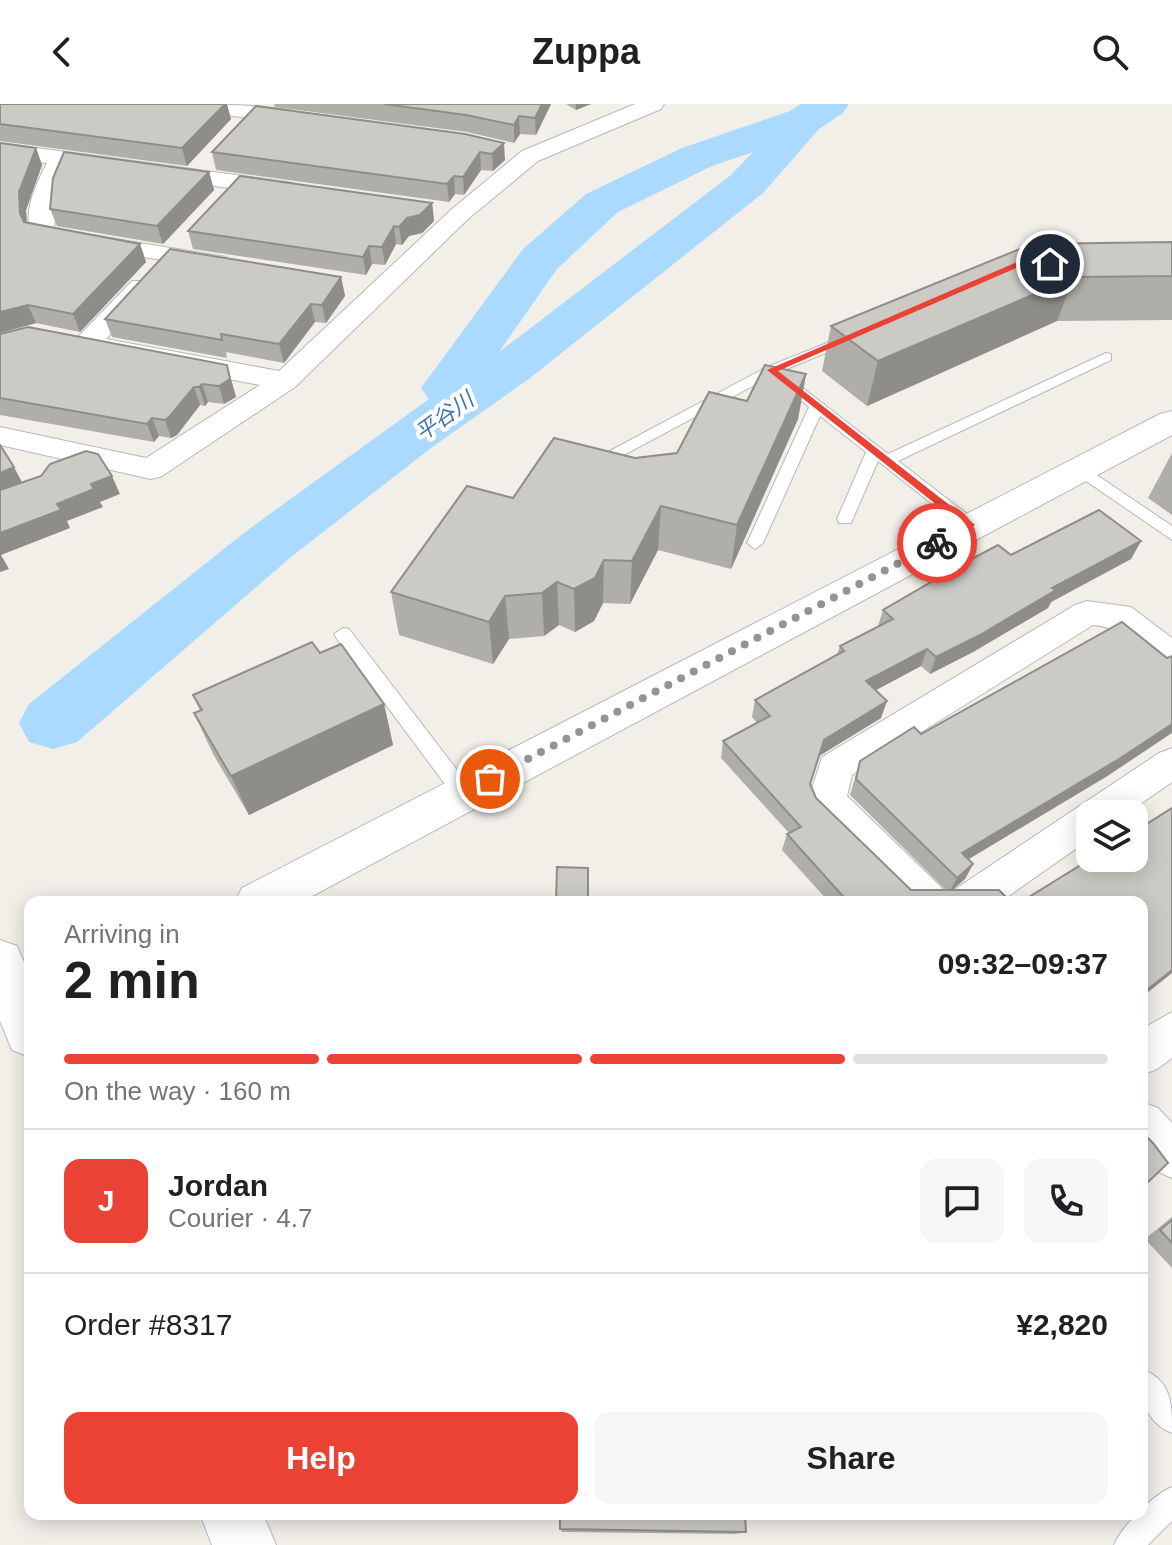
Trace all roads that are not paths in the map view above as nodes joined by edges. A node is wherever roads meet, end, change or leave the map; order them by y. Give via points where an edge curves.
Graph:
1 (187, 104) edge
2 (653, 104) edge
3 (258, 108) edge
4 (330, 123) edge
5 (234, 134) edge
6 (0, 150) edge
7 (214, 155) edge
8 (61, 159) junction
9 (194, 176) junction
10 (238, 182) junction
11 (312, 192) edge
12 (219, 202) edge
13 (431, 210) edge
14 (460, 214) junction
15 (191, 233) edge
16 (172, 254) junction
17 (246, 267) edge
18 (351, 286) dead end
19 (381, 291) junction
20 (873, 328) edge
21 (1106, 357) dead end
22 (772, 370) junction
23 (285, 381) junction
24 (817, 406) junction
25 (1172, 421) edge
26 (0, 436) edge
27 (880, 456) junction
28 (601, 460) edge
29 (1079, 468) junction
30 (845, 519) dead end
31 (970, 525) junction
32 (1172, 534) edge
33 (755, 543) dead end
34 (343, 634) dead end
35 (1172, 656) edge
36 (1172, 763) edge
37 (463, 793) junction
38 (1118, 800) edge
39 (1076, 829) edge
40 (269, 896) edge
41 (924, 896) edge
42 (977, 896) edge
43 (0, 961) edge
44 (24, 1016) edge
45 (1172, 1032) edge
46 (1148, 1050) edge
47 (1148, 1130) edge
48 (1172, 1155) edge
49 (1148, 1389) edge
50 (1172, 1419) edge
51 (1172, 1501) edge
52 (234, 1520) edge
53 (244, 1545) edge
54 (1128, 1545) edge

1 - 3 street
2 - 14 street via 518,153
3 - 4 street
3 - 5 street
6 - 8 street
7 - 9 street
8 - 9 street
8 - 16 street via 44,190 43,234
9 - 10 street
10 - 11 street
10 - 12 street
13 - 14 street
14 - 19 street
15 - 16 street
16 - 17 street
16 - 23 street via 74,341
18 - 19 street
19 - 23 street
20 - 22 lane
21 - 27 lane
22 - 24 lane
22 - 28 lane
23 - 26 street via 151,469 64,457
24 - 27 lane
24 - 33 lane
25 - 29 street
27 - 30 lane
27 - 31 lane
29 - 31 street
29 - 32 lane
31 - 37 street
34 - 37 lane
35 - 41 street via 1119,615 1087,613 835,767 827,801
36 - 38 street
37 - 40 street
39 - 42 street
43 - 44 street
45 - 46 street
47 - 48 street
49 - 50 lane
51 - 54 lane
52 - 53 street

